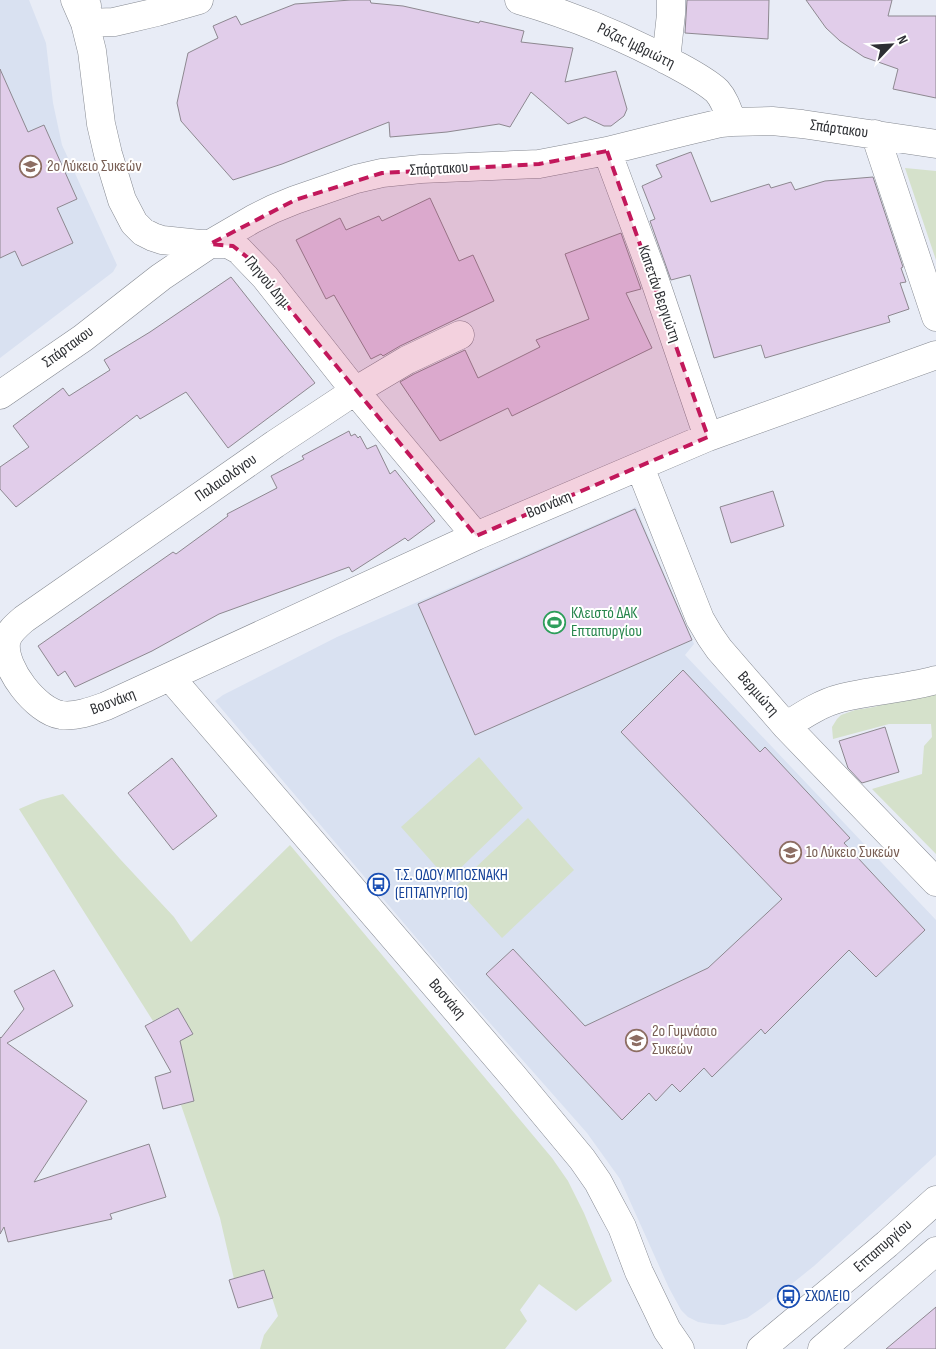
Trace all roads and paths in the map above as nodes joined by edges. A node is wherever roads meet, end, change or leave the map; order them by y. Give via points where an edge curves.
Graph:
1 (199, 0) edge
2 (519, 0) edge
3 (671, 0) edge
4 (556, 5) edge
5 (82, 8) edge
6 (666, 60) junction
7 (732, 122) junction
8 (874, 134) junction
9 (936, 144) edge
10 (608, 151) junction
11 (210, 244) junction
12 (936, 317) edge
13 (460, 335) dead end
14 (936, 355) edge
15 (355, 390) junction
16 (0, 395) edge
17 (708, 438) junction
18 (640, 467) junction
19 (476, 536) junction
20 (6, 641) joint
21 (170, 677) junction
22 (936, 680) edge
23 (786, 726) junction
24 (936, 882) edge
25 (934, 1205) edge
26 (936, 1251) edge
27 (680, 1349) edge
28 (761, 1349) edge
29 (822, 1349) edge

1 - 5 street via 114,22
2 - 4 street, Ρόζας Ιμβριώτη
3 - 6 street
4 - 6 street, Ρόζας Ιμβριώτη
5 - 11 street, Γληνού Δημ. via 92,51 101,124 117,188 130,217 138,228 157,239
6 - 7 street, Ρόζας Ιμβριώτη via 712,87 722,98
7 - 8 street, Σπάρτακου via 779,122
7 - 10 street, Σπάρτακου
8 - 9 street, Σπάρτακου
8 - 12 street
10 - 11 street, Σπάρτακου via 539,164 382,173 273,209
10 - 17 street, Καπετάν Βεργιώτη
11 - 15 street, Γληνού Δημ. via 228,244 247,257
11 - 16 street, Σπάρτακου
13 - 15 street, Παλαιολόγου
14 - 17 street, Βοσνάκη
15 - 19 street, Γληνού Δημ.
15 - 20 street, Παλαιολόγου via 24,619
17 - 18 street, Βοσνάκη
18 - 19 street, Βοσνάκη
18 - 23 street, Βερμιώτη via 700,619 719,649
19 - 21 street, Βοσνάκη
20 - 21 street, Βοσνάκη via 6,653 23,688 50,711 61,715 106,706
21 - 27 street, Βοσνάκη via 582,1159 622,1227 639,1272 667,1330
22 - 23 street via 839,698
23 - 24 street, Βερμιώτη
25 - 28 street, Επταπυργίου
26 - 29 street

